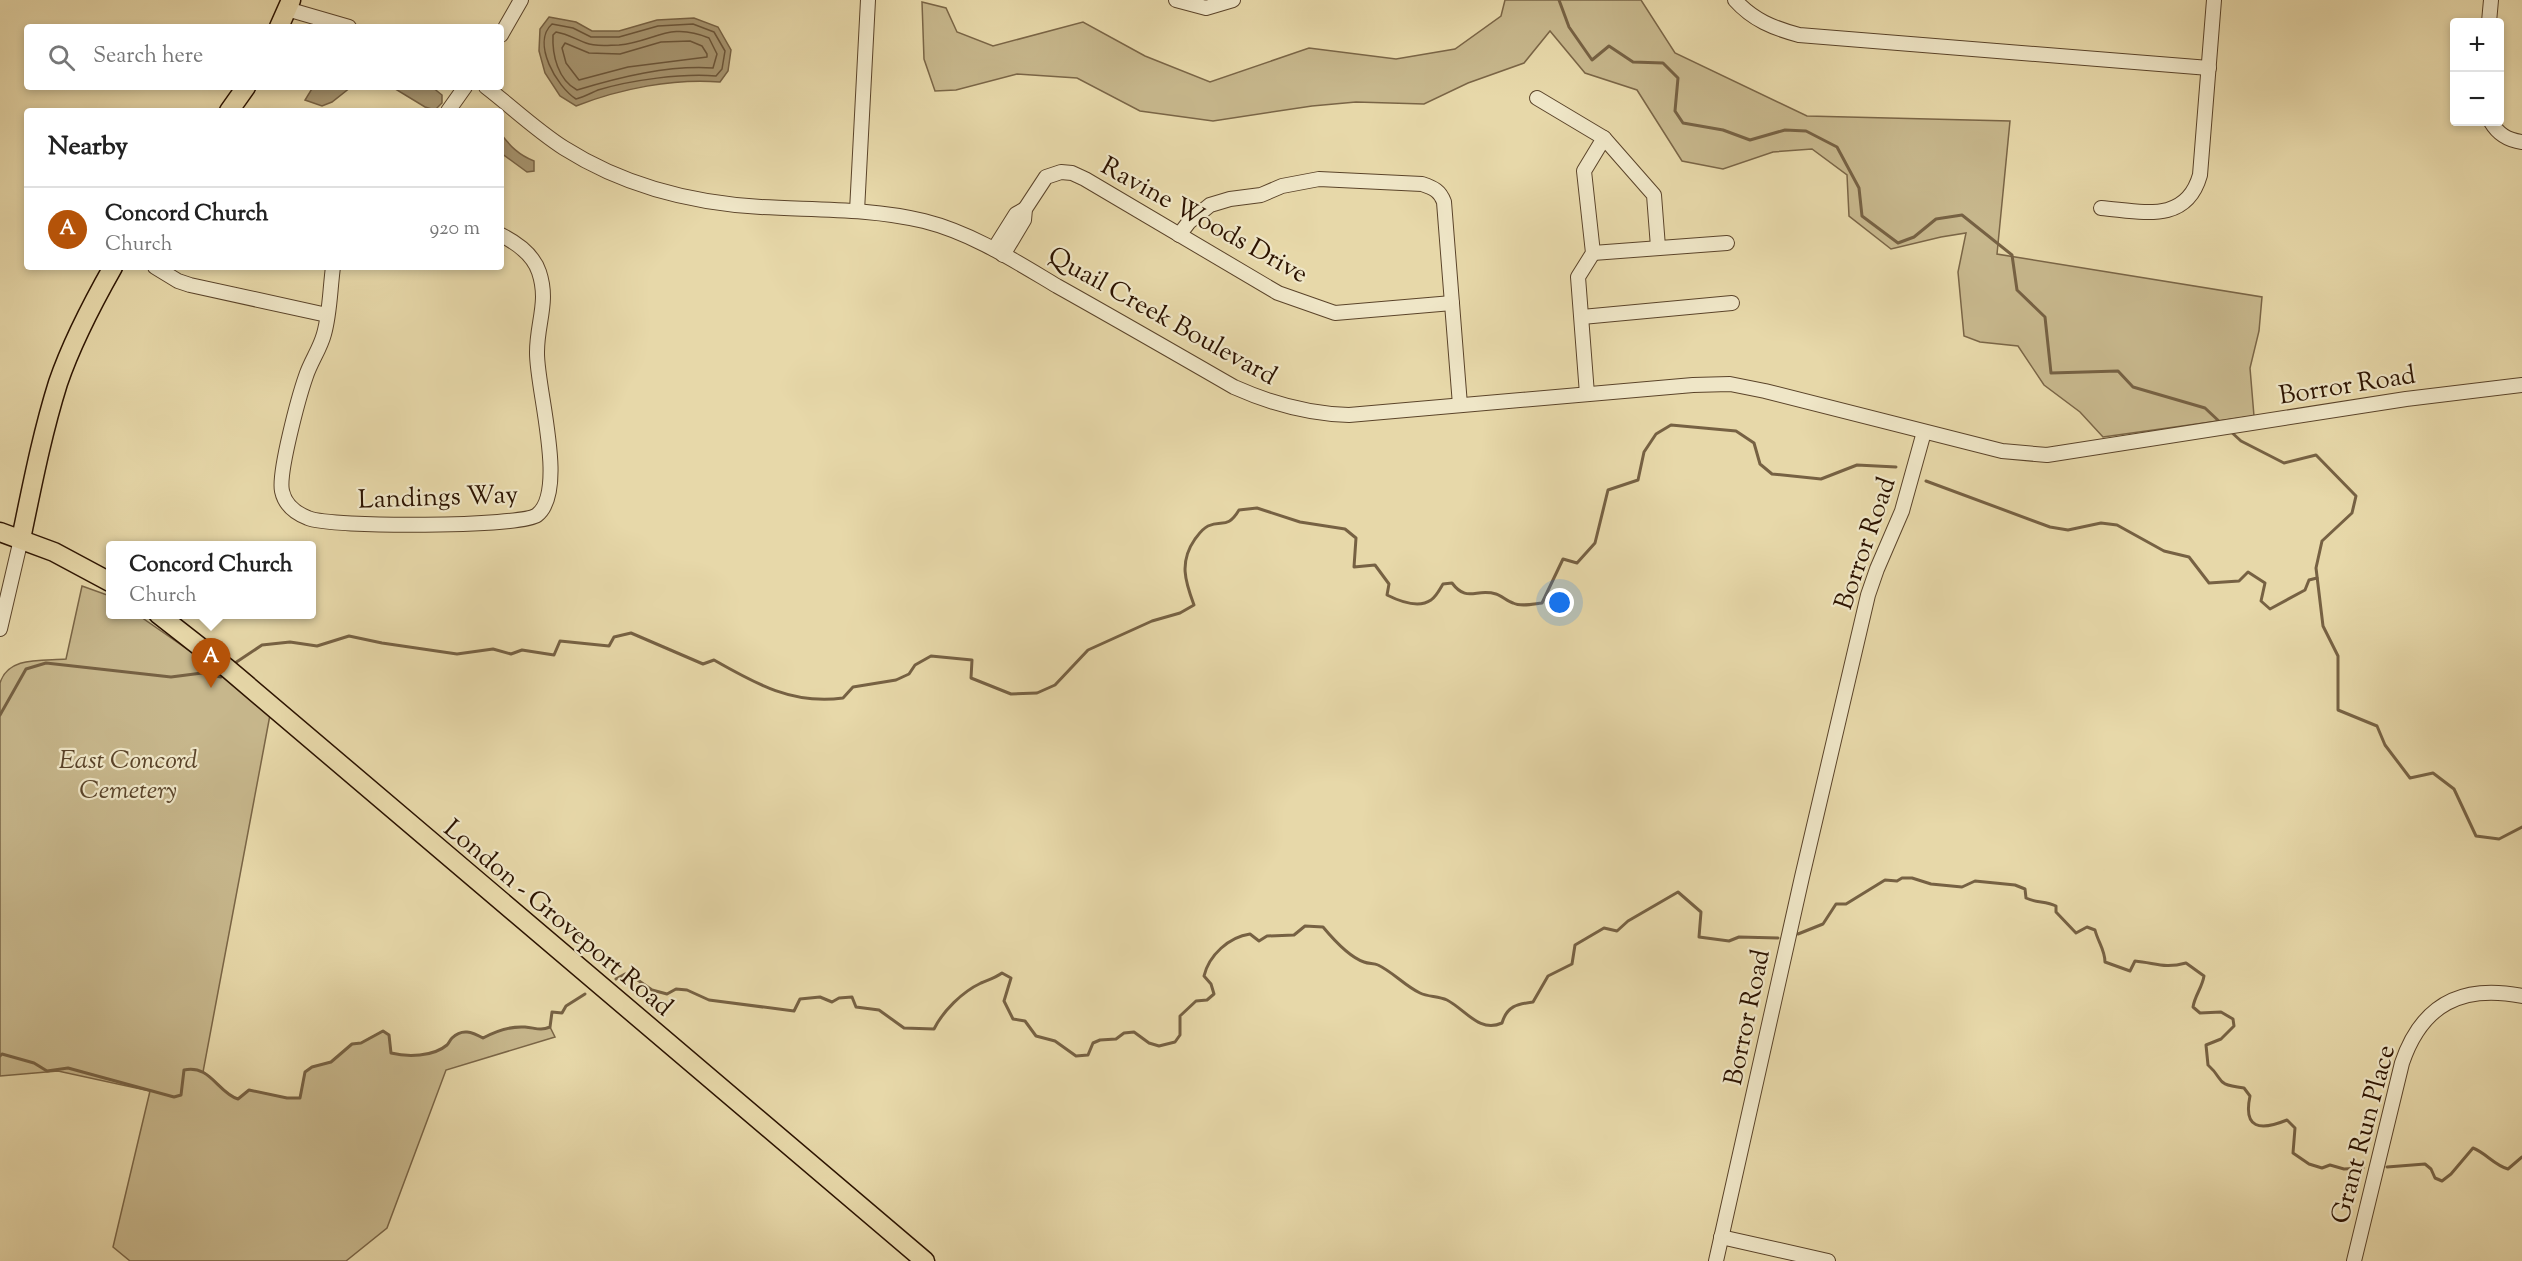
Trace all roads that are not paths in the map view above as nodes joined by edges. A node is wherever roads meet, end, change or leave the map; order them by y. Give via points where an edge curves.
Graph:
1 (521, 0) edge
2 (868, 0) edge
3 (1176, 0) edge
4 (1233, 0) edge
5 (1735, 0) edge
6 (2214, 0) edge
7 (2491, 0) edge
8 (289, 5) edge
9 (2489, 18) edge
10 (280, 24) edge
11 (341, 24) edge
12 (504, 30) edge
13 (2209, 68) junction
14 (244, 90) edge
15 (463, 90) edge
16 (490, 90) edge
17 (1537, 98) dead end
18 (231, 108) edge
19 (449, 108) edge
20 (2495, 126) edge
21 (1604, 138) junction
22 (2522, 142) edge
23 (2101, 208) dead end
24 (857, 211) junction
25 (1179, 235) junction
26 (504, 237) edge
27 (1727, 243) dead end
28 (1658, 247) junction
29 (999, 252) junction
30 (1593, 253) junction
31 (111, 270) edge
32 (159, 270) edge
33 (333, 270) edge
34 (1452, 303) junction
35 (1732, 303) dead end
36 (327, 315) junction
37 (1581, 317) junction
38 (2522, 385) edge
39 (1587, 394) junction
40 (1460, 405) junction
41 (1924, 432) junction
42 (0, 532) edge
43 (21, 539) junction
44 (106, 579) edge
45 (163, 619) edge
46 (0, 629) edge
47 (2522, 996) edge
48 (1721, 1238) junction
49 (925, 1261) edge
50 (1716, 1261) edge
51 (1828, 1261) edge
52 (2354, 1261) edge

1 - 12 street
2 - 24 street
3 - 4 street via 1206,8
5 - 13 street via 1749,15 1773,28 1799,35
6 - 13 street
7 - 9 street
8 - 10 main road
8 - 11 street
13 - 23 street via 2200,175 2192,194 2167,212
14 - 18 main road
15 - 19 street
16 - 24 street, Quail Creek Boulevard via 565,149 654,190 699,201
17 - 21 street
20 - 22 street via 2507,139
21 - 28 street via 1654,195
21 - 30 street via 1584,171
24 - 29 street, Quail Creek Boulevard via 923,220
25 - 29 street, Ravine Woods Drive via 1072,173 1061,172 1046,177 1025,209 1024,220
25 - 34 street, Ravine Woods Drive via 1278,293 1335,313
25 - 34 street via 1210,205 1261,195 1282,186 1319,179 1422,184 1434,188 1444,202
26 - 36 street, Landings Way via 535,261 544,293 536,349 551,474 548,496 537,515 517,522 403,525 322,522 291,510 282,494 283,469 306,375 320,346
27 - 28 street
28 - 30 street
29 - 40 street, Quail Creek Boulevard via 1265,401 1299,411 1349,415
30 - 37 street via 1578,277
31 - 43 main road via 87,313 59,381
32 - 36 street via 190,285
33 - 36 street
34 - 40 street
35 - 37 street
37 - 39 street
38 - 41 street, Borror Road via 2406,399 2047,455 2002,451
39 - 40 street, Quail Creek Boulevard
39 - 41 street, Quail Creek Boulevard via 1730,384
41 - 48 street, Borror Road via 1902,511 1868,595
42 - 43 main road
43 - 44 main road
43 - 46 street
45 - 49 main road, London - Groveport Road via 230,671
47 - 52 street, Grant Run Place via 2478,992 2462,996 2436,1010 2413,1036 2402,1063
48 - 50 street, Borror Road
48 - 51 street

